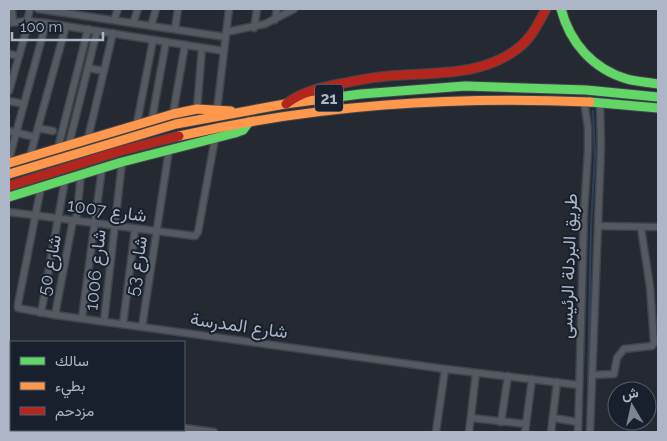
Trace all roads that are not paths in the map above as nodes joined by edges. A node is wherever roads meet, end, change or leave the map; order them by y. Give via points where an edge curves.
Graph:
1 (12, 9) edge
2 (30, 9) edge
3 (38, 9) edge
4 (47, 9) edge
5 (97, 9) edge
6 (118, 9) edge
7 (138, 9) edge
8 (156, 9) edge
9 (178, 9) edge
10 (229, 9) edge
11 (257, 9) edge
12 (277, 9) edge
13 (294, 9) edge
14 (546, 9) edge
15 (561, 9) edge
16 (70, 11) edge
17 (94, 17) junction
18 (114, 20) junction
19 (275, 20) junction
20 (28, 21) junction
21 (11, 22) edge
22 (46, 22) junction
23 (133, 23) junction
24 (66, 26) junction
25 (151, 26) junction
26 (254, 28) junction
27 (88, 29) junction
28 (174, 29) junction
29 (97, 31) junction
30 (114, 33) junction
31 (225, 35) junction
32 (152, 40) junction
33 (166, 42) junction
34 (184, 45) junction
35 (202, 48) junction
36 (224, 51) junction
37 (9, 54) edge
38 (19, 56) junction
39 (88, 68) junction
40 (104, 71) junction
41 (11, 74) edge
42 (658, 84) edge
43 (9, 91) edge
44 (658, 97) edge
45 (9, 101) edge
46 (584, 101) junction
47 (600, 102) junction
48 (24, 104) junction
49 (285, 104) junction
50 (658, 108) edge
51 (197, 109) junction
52 (217, 110) junction
53 (238, 112) junction
54 (173, 114) junction
55 (152, 119) junction
56 (249, 122) junction
57 (137, 123) junction
58 (38, 128) junction
59 (53, 131) dead end
60 (12, 132) edge
61 (35, 137) junction
62 (88, 138) junction
63 (215, 138) junction
64 (69, 144) junction
65 (58, 148) junction
66 (169, 150) junction
67 (30, 156) junction
68 (9, 159) edge
69 (122, 162) junction
70 (9, 163) edge
71 (102, 168) junction
72 (9, 174) edge
73 (81, 175) junction
74 (65, 180) junction
75 (9, 186) edge
76 (41, 187) junction
77 (9, 197) edge
78 (9, 212) edge
79 (36, 215) junction
80 (58, 218) junction
81 (74, 221) junction
82 (95, 223) junction
83 (115, 226) junction
84 (598, 226) junction
85 (658, 227) edge
86 (641, 228) junction
87 (135, 229) junction
88 (156, 232) junction
89 (41, 313) junction
90 (55, 315) junction
91 (82, 318) junction
92 (104, 321) junction
93 (124, 324) junction
94 (142, 327) junction
95 (445, 369) junction
96 (476, 373) junction
97 (592, 375) junction
98 (508, 376) junction
99 (532, 379) junction
100 (556, 382) junction
101 (579, 385) junction
102 (471, 418) junction
103 (553, 418) junction
104 (501, 422) junction
105 (578, 422) junction
106 (526, 424) junction
107 (185, 428) edge
108 (214, 432) edge
109 (436, 432) edge
110 (469, 432) edge
111 (525, 432) edge
112 (551, 432) edge
113 (578, 432) edge
114 (590, 432) edge

1 - 21 street
2 - 20 street
3 - 4 street
4 - 16 street
5 - 17 street
6 - 18 street
7 - 23 street
8 - 25 street
9 - 28 street
10 - 31 street
11 - 26 street
12 - 19 street
13 - 19 street
14 - 49 main road via 531,35 515,51 491,65 464,71 360,80 303,93
15 - 42 main road via 569,34 582,52 604,70 630,80
16 - 17 street
17 - 18 street
18 - 23 street
19 - 26 street
20 - 21 street
20 - 22 street
20 - 38 street
22 - 24 street
22 - 48 street
23 - 25 street
24 - 27 street
24 - 58 street
25 - 28 street
26 - 31 street
27 - 29 street
27 - 65 street
28 - 31 street
29 - 30 street
29 - 39 street
30 - 32 street
30 - 40 street
31 - 36 street
32 - 33 street
32 - 57 street
33 - 34 street
33 - 55 street
34 - 35 street
34 - 54 street
35 - 36 street
35 - 51 street
36 - 52 street
37 - 38 street
38 - 41 street
39 - 40 street
39 - 64 street
40 - 62 street
41 - 43 street
44 - 49 main road, 21 via 465,86
45 - 48 street
46 - 47 main road, 21
46 - 56 main road, 21 via 464,99 406,102
46 - 101 street, طريق البردلة الرئيسى via 588,151
47 - 50 main road, 21
47 - 84 street, طريق البردلة الرئيسى
48 - 60 street
49 - 53 main road, 21
51 - 52 main road
51 - 54 main road
52 - 53 main road
53 - 72 main road, 21 via 143,133
54 - 55 main road
55 - 57 main road
56 - 63 main road via 239,132
56 - 75 main road, 21 via 157,142
57 - 62 main road
58 - 59 street
58 - 61 street
60 - 61 street
60 - 68 street
61 - 67 street
62 - 64 main road
63 - 66 main road
63 - 88 street, شارع 1007 via 198,232 193,236
64 - 65 main road
65 - 67 main road
66 - 69 main road
66 - 88 street, شارع 53
67 - 70 main road
69 - 71 main road
69 - 83 street, شارع 1006
71 - 73 main road
71 - 82 street
73 - 74 main road
73 - 81 street, شارع 50
74 - 76 main road
74 - 80 street
76 - 77 main road
76 - 79 street, شارع المدرسة
78 - 79 street, شارع 1007
79 - 80 street, شارع 1007
79 - 89 street, شارع المدرسة via 17,307
80 - 81 street, شارع 1007
80 - 89 street
81 - 82 street, شارع 1007
81 - 90 street, شارع 50
82 - 83 street, شارع 1007
82 - 91 street
83 - 87 street, شارع 1007
83 - 92 street, شارع 1006
84 - 86 street
84 - 97 street, طريق البردلة الرئيسى
85 - 86 street
86 - 97 street via 654,343 624,350 616,358 614,374
87 - 88 street, شارع 1007
87 - 93 street
88 - 94 street, شارع 53
89 - 90 street, شارع المدرسة
90 - 91 street, شارع المدرسة
91 - 92 street, شارع المدرسة
92 - 93 street, شارع المدرسة
93 - 94 street, شارع المدرسة
94 - 95 street, شارع المدرسة
95 - 96 street, شارع المدرسة
95 - 109 street
96 - 98 street, شارع المدرسة
96 - 102 street
97 - 114 street, طريق البردلة الرئيسى
98 - 99 street, شارع المدرسة
98 - 104 street
99 - 100 street, شارع المدرسة
99 - 106 street
100 - 101 street, شارع المدرسة
100 - 103 street
101 - 105 street, طريق البردلة الرئيسى
102 - 104 street
102 - 110 street
103 - 105 street
103 - 112 street
104 - 106 street
105 - 113 street, طريق البردلة الرئيسى
106 - 111 street
107 - 108 street

